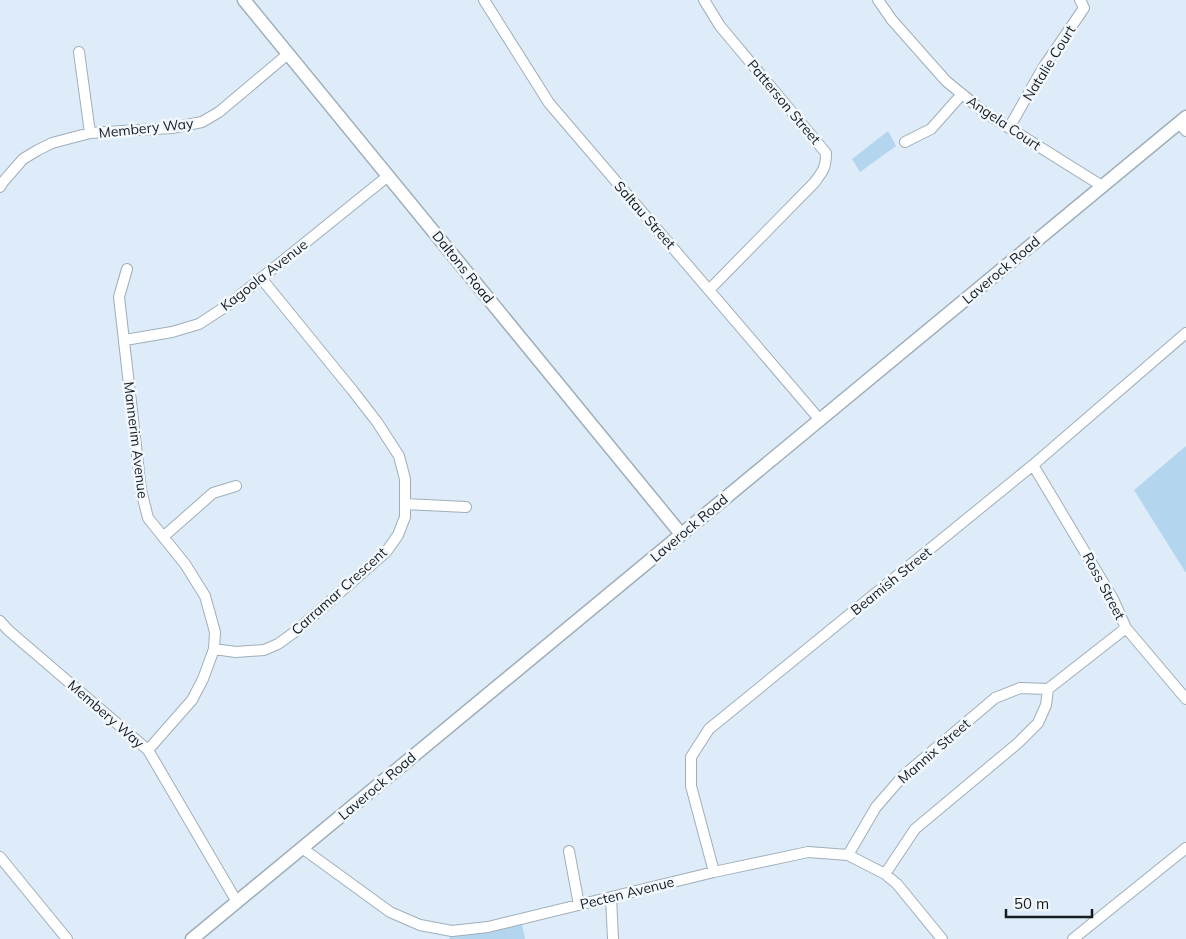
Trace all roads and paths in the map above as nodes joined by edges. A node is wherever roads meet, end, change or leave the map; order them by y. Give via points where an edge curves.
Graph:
1 (244, 0) edge
2 (484, 0) edge
3 (704, 0) edge
4 (878, 0) edge
5 (1080, 0) edge
6 (79, 52) dead end
7 (288, 54) junction
8 (962, 94) junction
9 (1184, 124) edge
10 (1009, 128) junction
11 (90, 133) junction
12 (905, 142) dead end
13 (388, 176) junction
14 (1102, 186) junction
15 (0, 187) edge
16 (127, 269) dead end
17 (261, 278) junction
18 (709, 290) junction
19 (1186, 334) edge
20 (125, 340) junction
21 (820, 420) junction
22 (1033, 465) junction
23 (236, 486) dead end
24 (405, 504) junction
25 (466, 507) dead end
26 (681, 534) junction
27 (163, 537) junction
28 (0, 621) edge
29 (1126, 628) junction
30 (214, 648) junction
31 (1048, 689) junction
32 (1186, 699) edge
33 (148, 750) junction
34 (302, 848) junction
35 (1186, 848) edge
36 (569, 851) dead end
37 (848, 855) junction
38 (0, 857) edge
39 (714, 872) junction
40 (885, 874) junction
41 (611, 897) junction
42 (237, 902) junction
43 (579, 905) junction
44 (196, 938) edge
45 (67, 939) edge
46 (613, 939) edge
47 (942, 939) edge
48 (1073, 939) edge

1 - 7 street, Daltons Road
2 - 18 street, Saltau Street via 549,103
3 - 18 street, Patterson Street via 720,26 826,153 826,163 814,183
4 - 8 street, Angela Court via 946,82
5 - 10 street, Natalie Court via 1084,8 1043,68
6 - 11 street
7 - 11 street, Membery Way via 219,112 202,122 172,128
7 - 13 street, Daltons Road
8 - 10 street, Angela Court
8 - 12 street via 931,129
9 - 14 street, Laverock Road
10 - 14 street, Angela Court
11 - 15 street, Membery Way via 52,142 38,150 23,159
13 - 17 street, Kagoola Avenue
13 - 26 street, Daltons Road
14 - 21 street, Laverock Road
16 - 20 street, Mannerim Avenue via 119,297
17 - 20 street, Kagoola Avenue via 199,324
17 - 24 street, Carramar Crescent via 377,422 399,456
18 - 21 street, Saltau Street
19 - 22 street, Beamish Street
20 - 27 street, Mannerim Avenue via 141,490 148,518
21 - 26 street, Laverock Road
22 - 29 street, Ross Street via 1113,599
22 - 39 street, Beamish Street via 709,729 691,757 691,786
23 - 27 street via 213,493
24 - 25 street
24 - 30 street, Carramar Crescent via 405,517 398,535 386,552 296,631 264,650 236,652
26 - 34 street, Laverock Road
27 - 30 street, Mannerim Avenue via 205,596 215,632
28 - 33 street, Membery Way
29 - 31 street
29 - 32 street, Ross Street
30 - 33 street, Mannerim Avenue via 192,700
31 - 37 street, Mannix Street via 1020,688 995,698 903,776 876,807
31 - 40 street via 1046,705 1038,723 915,829
33 - 42 street, Membery Way
34 - 42 street, Laverock Road
34 - 43 street, Pecten Avenue via 390,912 420,925 452,931 488,927
35 - 48 street
36 - 43 street
37 - 39 street, Pecten Avenue via 808,852
37 - 40 street, Pecten Avenue
38 - 45 street
39 - 41 street, Pecten Avenue
40 - 47 street, Pecten Avenue
41 - 43 street, Pecten Avenue
41 - 46 street
42 - 44 street, Laverock Road

